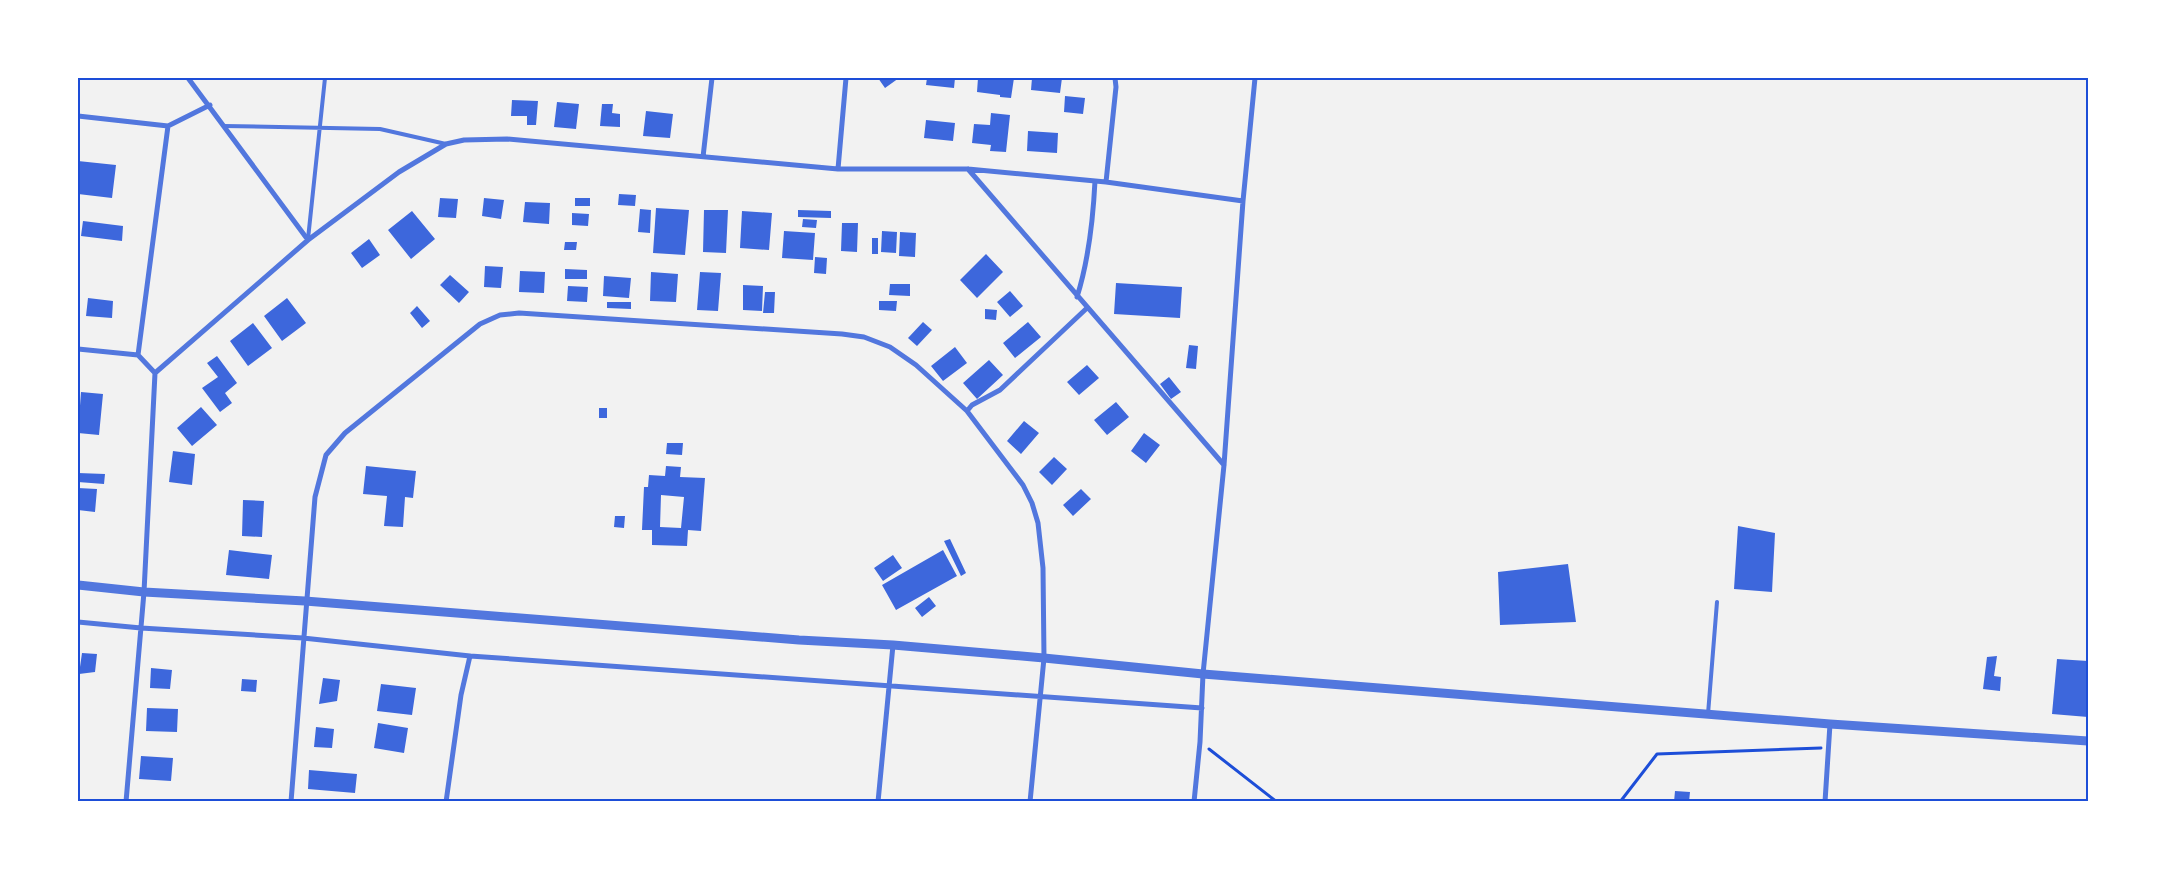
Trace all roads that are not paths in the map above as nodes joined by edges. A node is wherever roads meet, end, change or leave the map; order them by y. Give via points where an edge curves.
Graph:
1 (188, 78) edge
2 (325, 78) edge
3 (712, 78) edge
4 (846, 78) edge
5 (1115, 78) edge
6 (1255, 78) edge
7 (210, 106) junction
8 (78, 116) edge
9 (168, 126) junction
10 (224, 126) junction
11 (319, 128) junction
12 (446, 144) junction
13 (704, 156) junction
14 (838, 169) junction
15 (968, 169) junction
16 (1095, 181) junction
17 (1106, 182) junction
18 (1243, 201) junction
19 (308, 240) junction
20 (1077, 297) junction
21 (1087, 308) junction
22 (78, 349) edge
23 (138, 355) junction
24 (155, 373) junction
25 (967, 411) junction
26 (1224, 465) junction
27 (78, 585) edge
28 (144, 592) junction
29 (305, 601) junction
30 (1717, 602) dead end
31 (78, 622) edge
32 (141, 628) junction
33 (302, 638) junction
34 (893, 645) junction
35 (470, 656) junction
36 (1044, 658) junction
37 (1203, 674) junction
38 (889, 687) junction
39 (1040, 695) junction
40 (1202, 708) junction
41 (1708, 714) junction
42 (1830, 724) junction
43 (2088, 741) edge
44 (126, 802) edge
45 (291, 802) edge
46 (446, 802) edge
47 (878, 802) edge
48 (1030, 802) edge
49 (1194, 802) edge
50 (1825, 802) edge

1 - 7 street
2 - 11 lane
3 - 13 street
4 - 14 street
5 - 17 street
6 - 18 street
7 - 9 street
7 - 10 street
8 - 9 street
9 - 23 street
10 - 11 lane
10 - 19 street
11 - 12 lane via 380,129
11 - 19 lane
12 - 13 street via 464,140 507,139
12 - 19 street via 399,172
13 - 14 street
14 - 15 street
15 - 16 street
15 - 20 street
16 - 17 street
16 - 20 street via 1091,240
17 - 18 street
18 - 26 street
19 - 24 street
20 - 21 street
21 - 25 street via 1000,390
21 - 26 street
22 - 23 street
23 - 24 street
24 - 28 street
25 - 29 street via 916,365 890,347 864,337 518,313 500,316 480,324 345,433 326,455 315,498
25 - 36 street via 1023,485 1032,503 1038,523 1043,568
26 - 37 street
27 - 28 street
28 - 29 street
28 - 32 street
29 - 33 street
29 - 34 street
30 - 41 lane
31 - 32 street
32 - 33 street
32 - 44 street
33 - 35 street
33 - 45 street
34 - 36 street
34 - 38 street
35 - 38 street
35 - 46 street via 461,695
36 - 37 street
36 - 39 street
37 - 40 street
37 - 41 street
38 - 39 street
38 - 47 street
39 - 40 street
39 - 48 street
40 - 49 street
41 - 42 street
42 - 43 street
42 - 50 street

